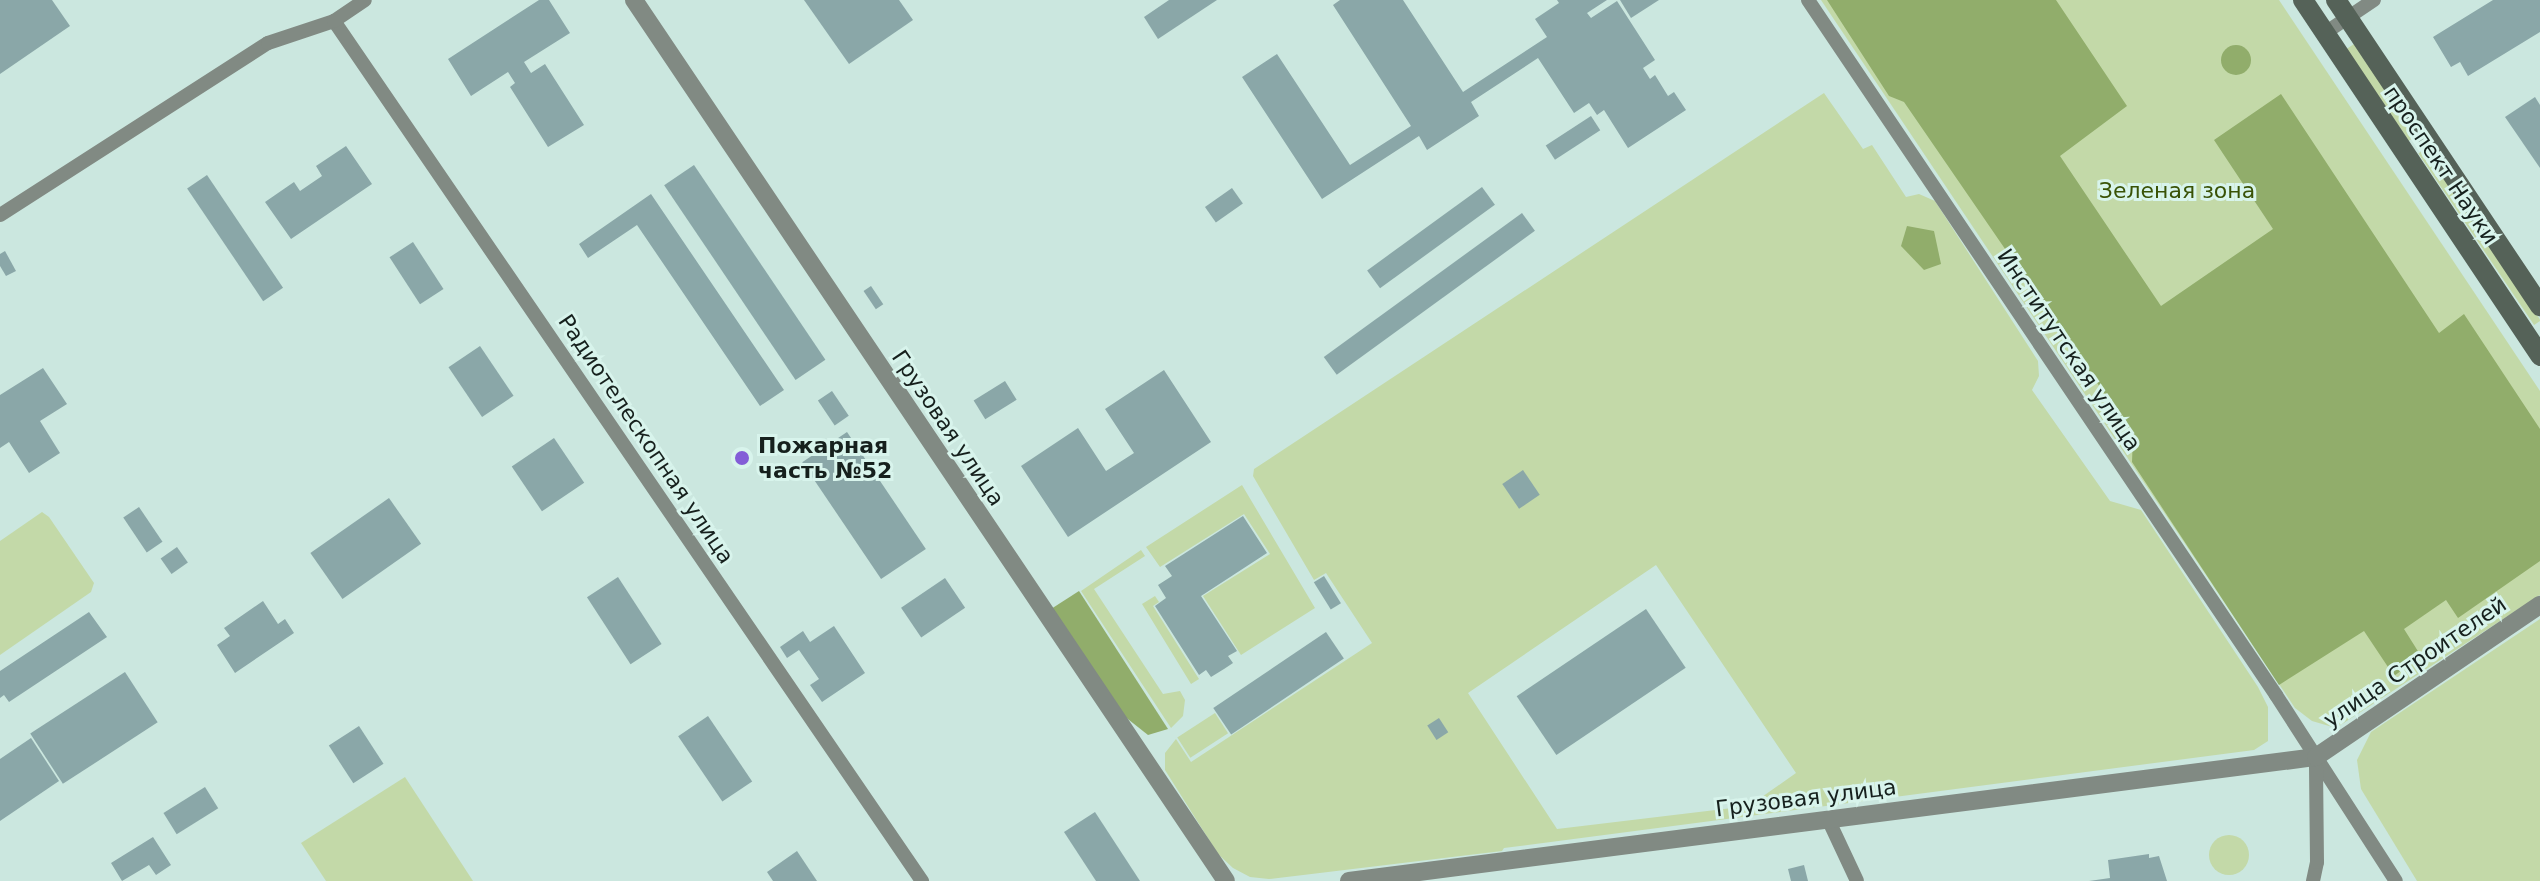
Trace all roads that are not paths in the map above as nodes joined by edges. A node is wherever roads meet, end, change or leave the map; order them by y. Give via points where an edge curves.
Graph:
1 (365, 0) edge
2 (634, 0) edge
3 (1808, 0) edge
4 (2303, 0) edge
5 (2336, 0) edge
6 (2374, 0) edge
7 (2348, 18) junction
8 (334, 21) junction
9 (2325, 33) junction
10 (0, 215) edge
11 (2540, 306) edge
12 (2540, 356) edge
13 (2540, 608) edge
14 (2316, 759) junction
15 (1828, 819) junction
16 (922, 881) edge
17 (1226, 881) edge
18 (1349, 881) edge
19 (1857, 881) edge
20 (2313, 881) edge
21 (2396, 881) edge

1 - 8 street
2 - 17 street, Грузовая улица
3 - 14 street, Институтская улица
4 - 9 main road, проспект Науки
5 - 7 main road, проспект Науки
6 - 7 street
7 - 9 street
7 - 11 main road, проспект Науки
8 - 10 street via 268,43
8 - 16 street, Радиотелескопная улица
9 - 12 main road, проспект Науки
13 - 14 street, улица Строителей
14 - 15 street, Грузовая улица
14 - 20 street
14 - 21 street, Институтская улица
15 - 18 street, Грузовая улица
15 - 19 street

